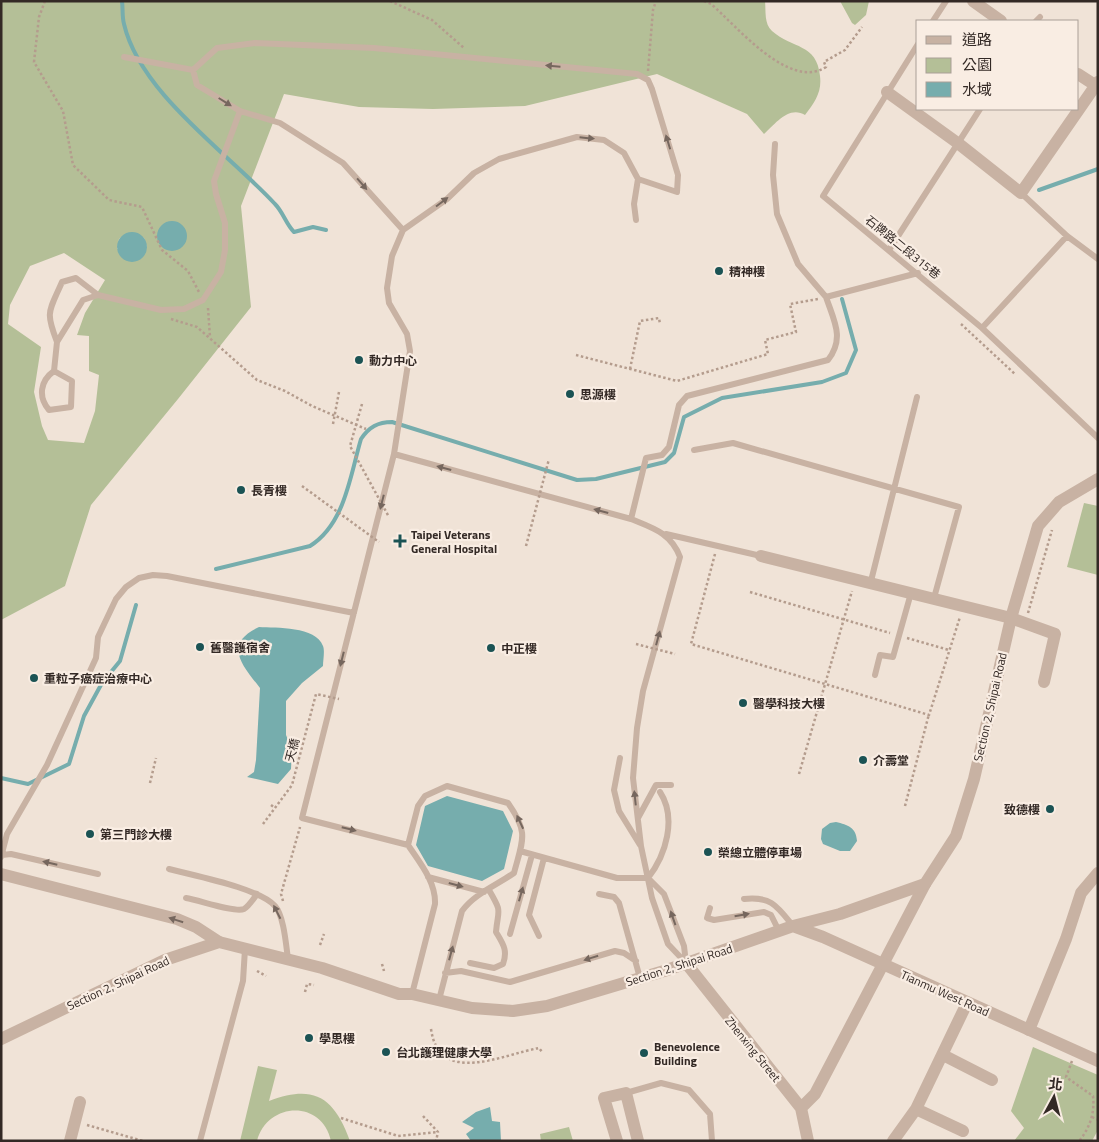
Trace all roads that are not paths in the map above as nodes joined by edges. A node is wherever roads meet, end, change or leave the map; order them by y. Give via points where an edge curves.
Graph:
1 (946, 1) edge
2 (973, 1) edge
3 (934, 20) edge
4 (1000, 20) edge
5 (916, 47) edge
6 (124, 57) dead end
7 (192, 70) junction
8 (1079, 75) edge
9 (1097, 85) edge
10 (887, 92) junction
11 (979, 110) edge
12 (240, 111) junction
13 (776, 144) dead end
14 (958, 144) junction
15 (638, 179) junction
16 (1026, 197) junction
17 (636, 220) dead end
18 (403, 230) junction
19 (1067, 236) junction
20 (890, 250) junction
21 (1098, 259) edge
22 (918, 273) junction
23 (98, 294) junction
24 (826, 297) junction
25 (982, 328) junction
26 (58, 342) junction
27 (54, 371) junction
28 (917, 397) dead end
29 (1098, 438) edge
30 (694, 450) dead end
31 (394, 454) junction
32 (1098, 478) edge
33 (894, 487) junction
34 (631, 519) junction
35 (666, 534) junction
36 (761, 556) joint
37 (871, 581) junction
38 (911, 592) junction
39 (934, 598) junction
40 (354, 613) junction
41 (1011, 618) junction
42 (875, 675) dead end
43 (1044, 682) dead end
44 (620, 758) dead end
45 (671, 785) dead end
46 (660, 792) dead end
47 (638, 819) junction
48 (408, 845) junction
49 (641, 846) junction
50 (520, 851) junction
51 (532, 855) junction
52 (1, 856) edge
53 (544, 858) junction
54 (169, 869) dead end
55 (1098, 872) edge
56 (1, 874) edge
57 (98, 874) dead end
58 (428, 877) junction
59 (648, 878) junction
60 (925, 884) junction
61 (487, 891) junction
62 (257, 894) junction
63 (599, 894) dead end
64 (186, 898) dead end
65 (744, 899) dead end
66 (710, 908) dead end
67 (793, 926) junction
68 (779, 931) junction
69 (510, 934) dead end
70 (539, 936) dead end
71 (219, 942) junction
72 (245, 950) junction
73 (288, 958) junction
74 (636, 961) junction
75 (470, 963) dead end
76 (686, 963) junction
77 (881, 965) junction
78 (445, 973) junction
79 (640, 978) junction
80 (412, 994) junction
81 (438, 1000) junction
82 (967, 1003) junction
83 (1029, 1030) junction
84 (1, 1039) edge
85 (943, 1055) junction
86 (1098, 1061) edge
87 (992, 1080) dead end
88 (626, 1093) junction
89 (80, 1102) dead end
90 (801, 1108) junction
91 (916, 1109) junction
92 (963, 1132) dead end
93 (70, 1141) edge
94 (200, 1141) edge
95 (617, 1141) edge
96 (638, 1141) edge
97 (712, 1141) edge
98 (808, 1141) edge
99 (893, 1141) edge

1 - 3 lane
2 - 4 street
5 - 10 lane, 石牌路二段315巷
6 - 7 lane
7 -> 12 lane via 197,84
15 -> 7 lane via 677,192 678,174 648,80 637,74 374,48 255,44 217,48
8 - 9 street
9 - 16 street
10 - 14 street
10 - 20 lane, 石牌路二段315巷 via 822,196
11 - 14 lane
12 -> 18 lane via 280,123 343,163
12 - 23 lane via 214,181 225,223 221,272 203,300 184,309 161,310
13 - 24 lane via 773,175 777,214 798,264
14 - 16 street
14 - 20 lane
15 - 17 lane via 634,204
18 -> 15 lane via 446,199 474,173 499,159 577,137 604,140 624,153
16 - 19 lane
18 - 31 lane via 392,256 387,288 388,303 407,334 410,351
19 - 21 lane
19 - 25 lane
20 - 22 lane, 石牌路二段315巷
22 - 24 lane
22 - 25 lane, 石牌路二段315巷
23 - 26 lane via 84,300
23 - 26 lane via 76,278 62,282 48,318
24 - 34 lane via 838,336 837,349 828,360 687,396 679,405 669,447 662,455 646,458
25 - 29 lane, 石牌路二段315巷
26 - 27 lane
27 - 27 lane via 47,377 42,391 43,402 49,410 71,407 72,381
28 - 33 lane
30 - 33 lane via 733,443
34 -> 31 lane
31 -> 40 lane
32 - 41 street, Section 2, Shipai Road via 1059,502 1038,526
33 - 37 lane
33 - 39 lane via 959,507
34 - 35 lane
35 - 36 lane
47 -> 35 lane via 633,778 637,728 643,691 680,556
36 - 37 street
37 - 38 street
38 - 39 street
38 - 42 lane via 894,657 880,655
39 - 41 street
40 -> 48 lane via 302,818
40 - 52 lane via 167,576 146,576 126,587 116,599 98,637 96,658 47,764 7,834
41 - 43 street via 1055,634
41 - 60 street, Section 2, Shipai Road via 974,779 959,827
44 - 49 lane via 614,790 619,811
45 - 47 lane via 656,785
46 - 59 lane via 666,801 669,823 658,865
47 - 49 lane
50 -> 48 lane via 524,832 508,803 447,786 425,796 418,806
48 - 58 lane
49 - 59 lane
50 - 51 lane
50 - 61 lane via 514,873
51 - 53 lane
69 -> 51 lane
57 -> 52 lane via 11,854
53 - 59 lane via 617,878
53 - 70 lane via 528,915
54 - 62 lane
55 - 83 street via 1081,893
71 -> 56 street via 196,927 177,920
58 -> 61 lane
58 - 80 lane via 436,892 435,904
59 - 76 lane via 668,944
76 -> 59 lane via 684,946 664,894
60 - 67 street, Section 2, Shipai Road via 840,914
60 - 77 street
61 - 75 lane via 499,907 496,932 506,955 503,964 494,968
78 -> 61 lane via 462,911 470,900
62 - 64 lane via 245,908 234,911
73 -> 62 lane via 284,928 276,907
63 - 74 lane via 614,897 619,903
65 - 67 lane via 766,899 777,905
66 -> 68 lane via 707,918 714,920 764,912 771,915
67 - 68 street, Section 2, Shipai Road
67 - 77 street, Tianmu West Road
68 - 76 street, Section 2, Shipai Road
71 - 72 street, Section 2, Shipai Road
71 - 84 street, Section 2, Shipai Road via 165,960
72 - 73 street, Section 2, Shipai Road
72 - 94 lane via 242,981
73 - 80 street, Section 2, Shipai Road via 399,994
74 -> 78 lane via 624,952 615,951 510,982 461,971
74 - 79 lane
76 - 79 street, Section 2, Shipai Road
76 - 90 street, Zhenxing Street
77 - 82 street, Tianmu West Road
77 - 90 street via 815,1094
78 - 81 lane
79 - 81 street, Section 2, Shipai Road via 546,1006 513,1011 472,1008
80 - 81 street, Section 2, Shipai Road
82 - 83 street, Tianmu West Road
82 - 85 street
83 - 86 street, Tianmu West Road
85 - 87 street
85 - 91 street
88 - 95 street via 604,1098
88 - 96 street
88 - 97 lane via 661,1083 689,1090 710,1114
89 - 93 street
90 - 98 street, Zhenxing Street
91 - 92 street
91 - 99 street

